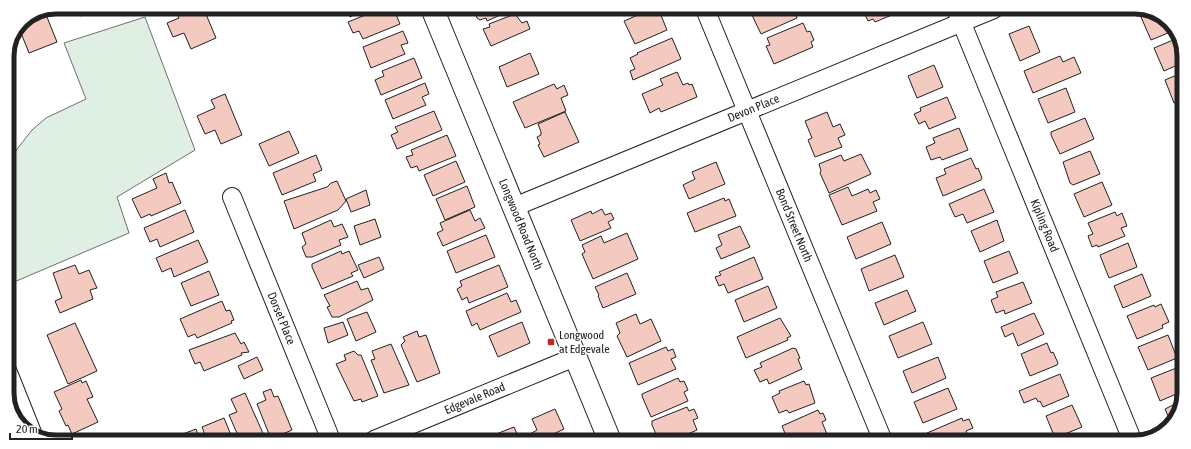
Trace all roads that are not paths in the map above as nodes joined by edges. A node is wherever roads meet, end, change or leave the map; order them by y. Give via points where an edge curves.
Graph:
1 (434, 14) edge
2 (707, 14) edge
3 (969, 14) edge
4 (959, 16) edge
5 (747, 111) junction
6 (232, 197) dead end
7 (514, 207) junction
8 (575, 357) junction
9 (14, 387) edge
10 (31, 426) edge
11 (329, 435) edge
12 (386, 435) edge
13 (608, 435) edge
14 (880, 435) edge
15 (1131, 435) edge

1 - 7 street, Longwood Road North
2 - 5 street, Bond Street North
3 - 4 street, Devon Place
4 - 5 street, Devon Place
4 - 15 street, Kipling Road
5 - 7 street, Devon Place
5 - 14 street, Bond Street North
6 - 11 street, Dorset Place
7 - 8 street, Longwood Road North
8 - 12 street, Edgevale Road
8 - 13 street, Longwood Road North
9 - 10 street

